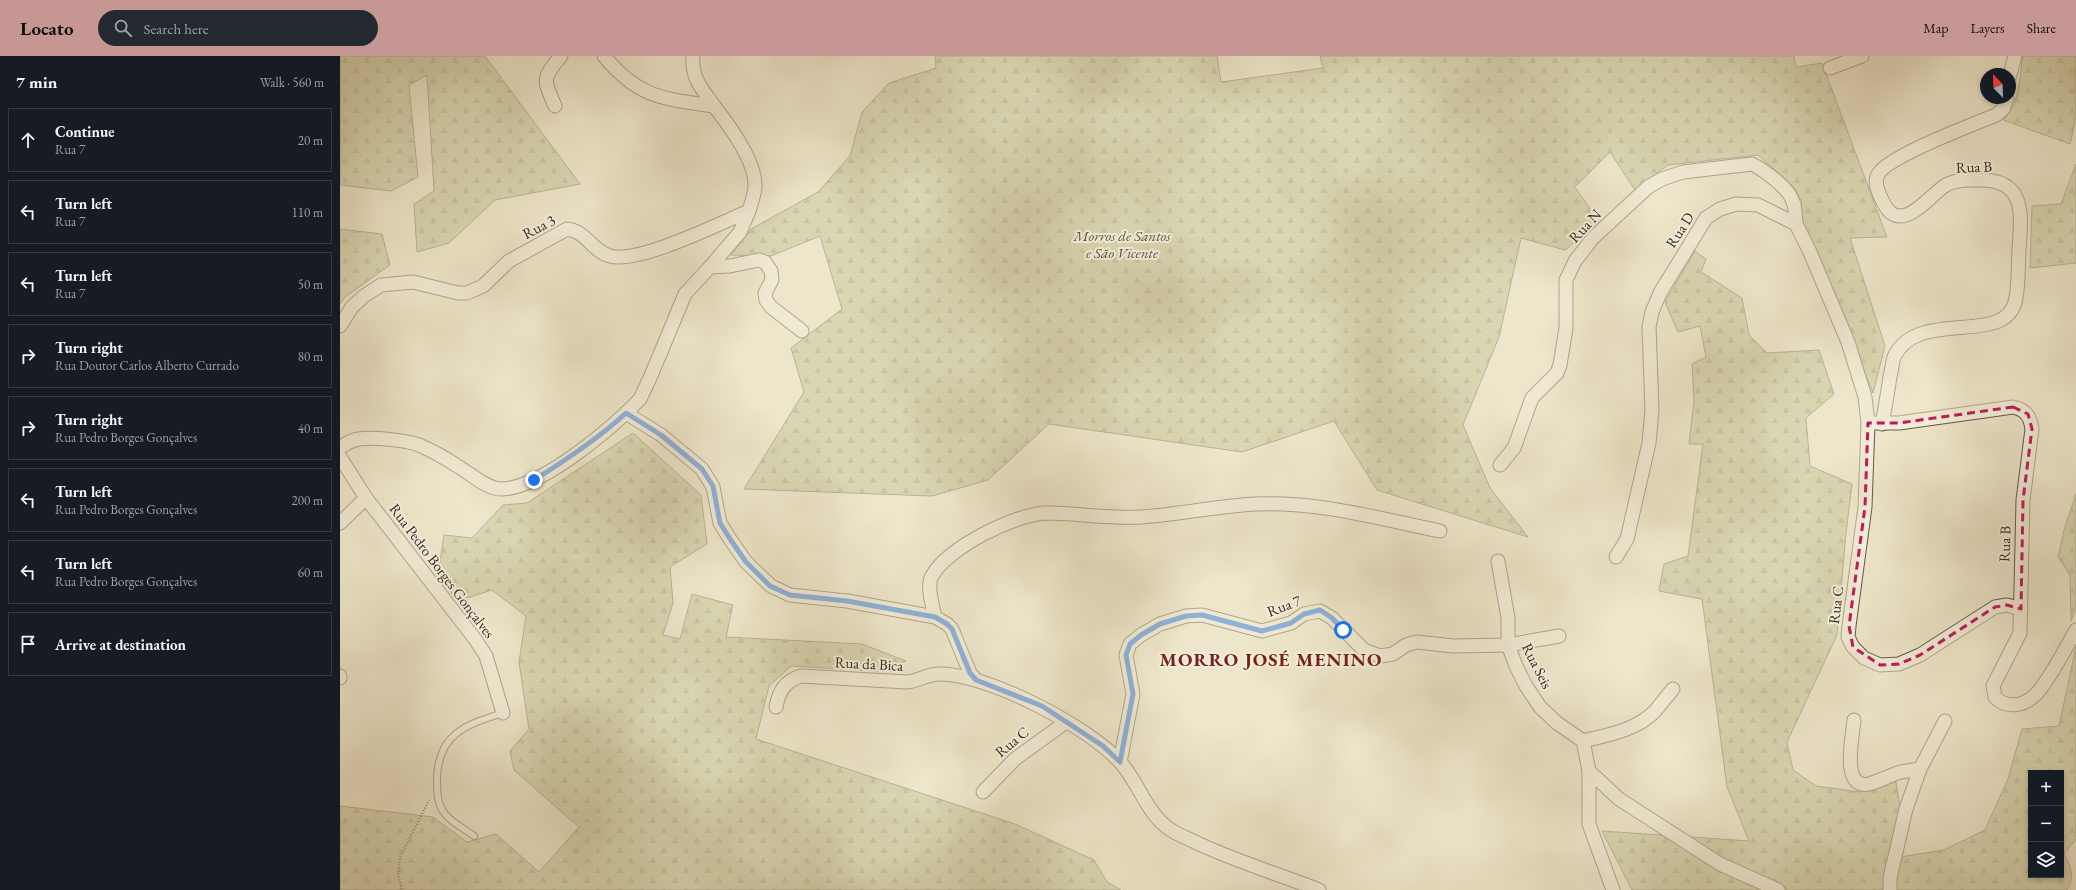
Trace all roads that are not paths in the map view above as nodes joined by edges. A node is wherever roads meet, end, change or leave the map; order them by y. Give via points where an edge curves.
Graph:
1 (561, 56) edge
2 (604, 56) edge
3 (692, 56) edge
4 (1862, 56) edge
5 (2015, 56) edge
6 (1830, 68) dead end
7 (2012, 68) edge
8 (2005, 104) edge
9 (555, 106) dead end
10 (714, 106) junction
11 (749, 211) junction
12 (1796, 224) junction
13 (710, 267) junction
14 (340, 326) edge
15 (802, 331) dead end
16 (626, 413) junction
17 (1868, 423) junction
18 (1882, 424) junction
19 (340, 448) edge
20 (340, 457) edge
21 (1500, 466) dead end
22 (366, 498) junction
23 (340, 523) edge
24 (1440, 531) dead end
25 (1616, 557) dead end
26 (1498, 561) dead end
27 (2021, 609) junction
28 (935, 617) junction
29 (2076, 630) edge
30 (1559, 636) dead end
31 (1508, 645) junction
32 (976, 680) junction
33 (1673, 689) dead end
34 (776, 707) dead end
35 (503, 713) joint
36 (1854, 720) dead end
37 (1945, 721) dead end
38 (1066, 722) junction
39 (1583, 741) junction
40 (1120, 762) junction
41 (1920, 770) junction
42 (1589, 771) junction
43 (983, 792) dead end
44 (474, 836) dead end
45 (1319, 890) edge
46 (1613, 890) edge
47 (1778, 890) edge
48 (1890, 890) edge

1 - 9 street via 546,74 546,85
2 - 10 street via 618,73 645,92 666,99
3 - 10 street via 692,69 697,82
4 - 6 street
5 - 7 street
8 - 18 street, Rua B via 1996,114 1910,151 1884,167 1878,174 1878,191 1887,210 1894,215 1902,217 1912,213 1957,180 2002,182 2018,198 2021,212 2016,298 2011,313 2002,320 1986,325 1933,329 1904,344 1894,358
10 - 11 street via 734,133 751,167 755,186
11 - 13 street via 740,232
11 - 14 street, Rua 3 via 667,245 621,257 603,253 580,233 567,229 509,261 483,286 467,293 413,282 380,285 352,307
12 - 17 street via 1858,370
12 - 21 street, Rua N via 1794,203 1789,193 1752,164 1683,172 1648,187 1593,238 1574,261 1566,280 1566,328 1560,366 1557,373 1532,398 1514,448
12 - 25 street, Rua D via 1758,205 1736,204 1720,209 1706,218 1697,230 1660,293 1649,327 1652,410 1649,443 1627,539
13 - 15 street via 759,260 765,262 771,271 772,280 765,293 766,300 771,307
13 - 16 street via 685,294 640,399
16 - 19 street via 609,429 570,457 534,480 513,488 493,488 418,445 382,439 358,439
16 - 28 street via 661,435 702,469 713,486 720,523 746,562 770,586 790,595 847,601
17 - 18 street, Rua B
17 - 27 street, Rua C via 1865,507 1848,637 1853,647 1864,658 1880,665 1899,664 1920,655 1994,607 2007,605
18 - 27 street, Rua B via 2013,408 2022,409 2028,414 2032,429 2023,500
20 - 22 street, Rua Pedro Borges Gonçalves
22 - 23 street
22 - 35 street, Rua Pedro Borges Gonçalves via 486,656
24 - 28 street via 1315,506 1257,504 1199,508 1142,517 1046,513 1029,515 1009,521 984,534 955,552 937,570 932,576 930,586
26 - 31 street, Rua Seis via 1508,618
27 - 29 street, Rua B via 2020,633 1993,686 1995,697 2008,705 2023,703 2035,696
28 - 32 street via 952,629 970,673
30 - 31 street, Rua 7
31 - 39 street, Rua Seis via 1526,686 1540,707 1557,723
31 - 40 street, Rua 7 via 1453,646 1417,642 1406,644 1393,654 1380,656 1364,650 1332,618 1320,610 1304,614 1291,623 1262,631 1202,615 1186,616 1160,624 1141,635 1128,648 1126,663 1133,694
32 - 34 street, Rua da Bica via 937,674 907,682 801,676 785,685 779,693
32 - 38 street, Rua da Bica via 1042,706
33 - 39 street via 1654,712 1640,723 1622,731
35 - 44 lane via 469,724 453,735 446,743 439,759 438,802 446,816
36 - 41 street via 1850,768 1856,782 1868,784 1901,772
37 - 41 street
38 - 40 street, Rua da Bica via 1103,746
38 - 43 street, Rua C via 1015,759
39 - 42 street
40 - 45 street, Rua da Bica via 1159,821 1171,830 1220,854
41 - 48 street via 1906,809 1890,878
42 - 46 street via 1589,824
42 - 47 street via 1620,799 1720,864

